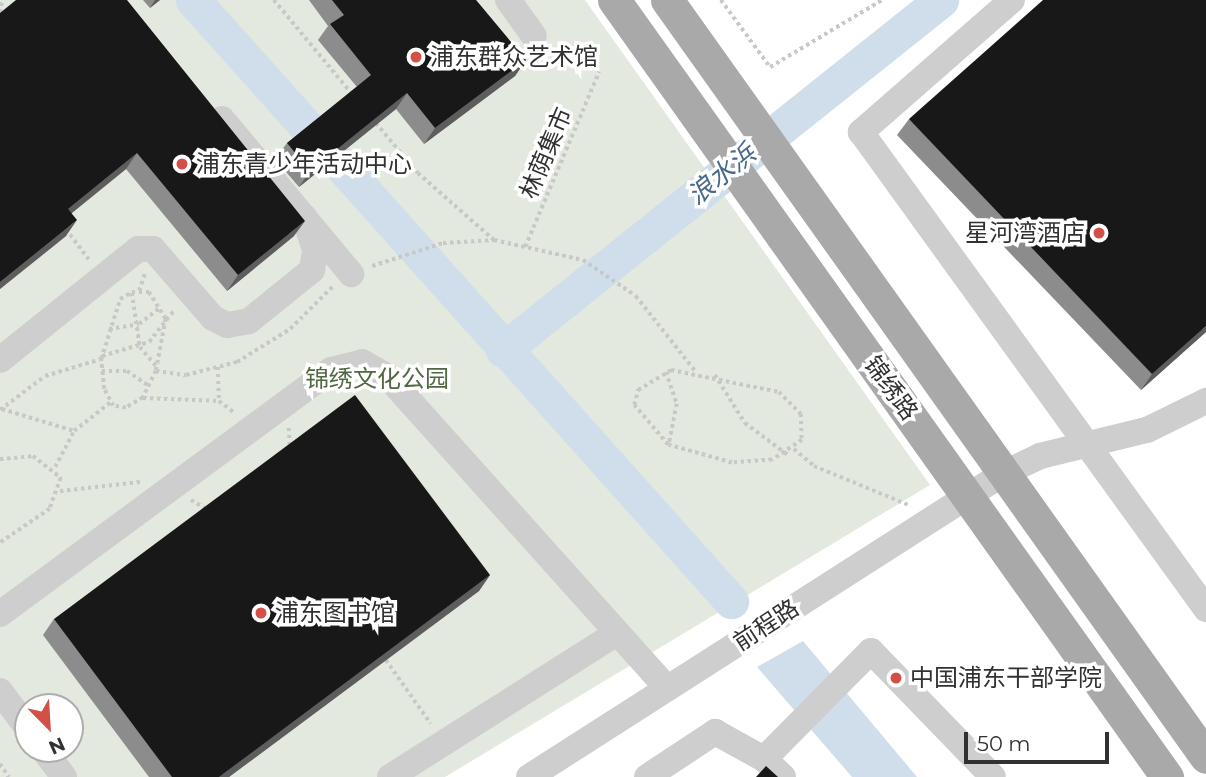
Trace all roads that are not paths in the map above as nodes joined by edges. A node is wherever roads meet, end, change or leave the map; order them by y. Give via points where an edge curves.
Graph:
1 (508, 0) edge
2 (614, 0) edge
3 (667, 0) edge
4 (1012, 0) edge
5 (534, 36) dead end
6 (201, 93) edge
7 (304, 217) junction
8 (351, 274) dead end
9 (0, 360) edge
10 (1206, 401) edge
11 (1089, 445) junction
12 (1004, 473) junction
13 (968, 496) junction
14 (1206, 608) edge
15 (0, 614) edge
16 (617, 632) junction
17 (667, 688) junction
18 (0, 691) edge
19 (14, 710) edge
20 (1206, 757) edge
21 (774, 768) edge
22 (390, 777) edge
23 (528, 777) edge
24 (647, 777) edge
25 (993, 777) edge
26 (1167, 777) edge

1 - 5 street
2 - 13 main road, 锦绣路
3 - 12 main road, 锦绣路
4 - 11 street via 861,132
6 - 7 street
7 - 8 street
7 - 9 street via 315,250 312,271 249,321 227,325 213,318 153,249 138,249
10 - 11 street, 前程路 via 1147,429
11 - 12 street, 前程路 via 1040,456
11 - 14 street
12 - 13 street, 前程路
12 - 20 main road, 锦绣路
13 - 17 street, 前程路
13 - 26 main road, 锦绣路
15 - 16 street via 338,366 375,368
16 - 17 street
16 - 22 street
17 - 23 street, 前程路
18 - 19 street
21 - 24 street via 715,732
21 - 25 street via 871,651

